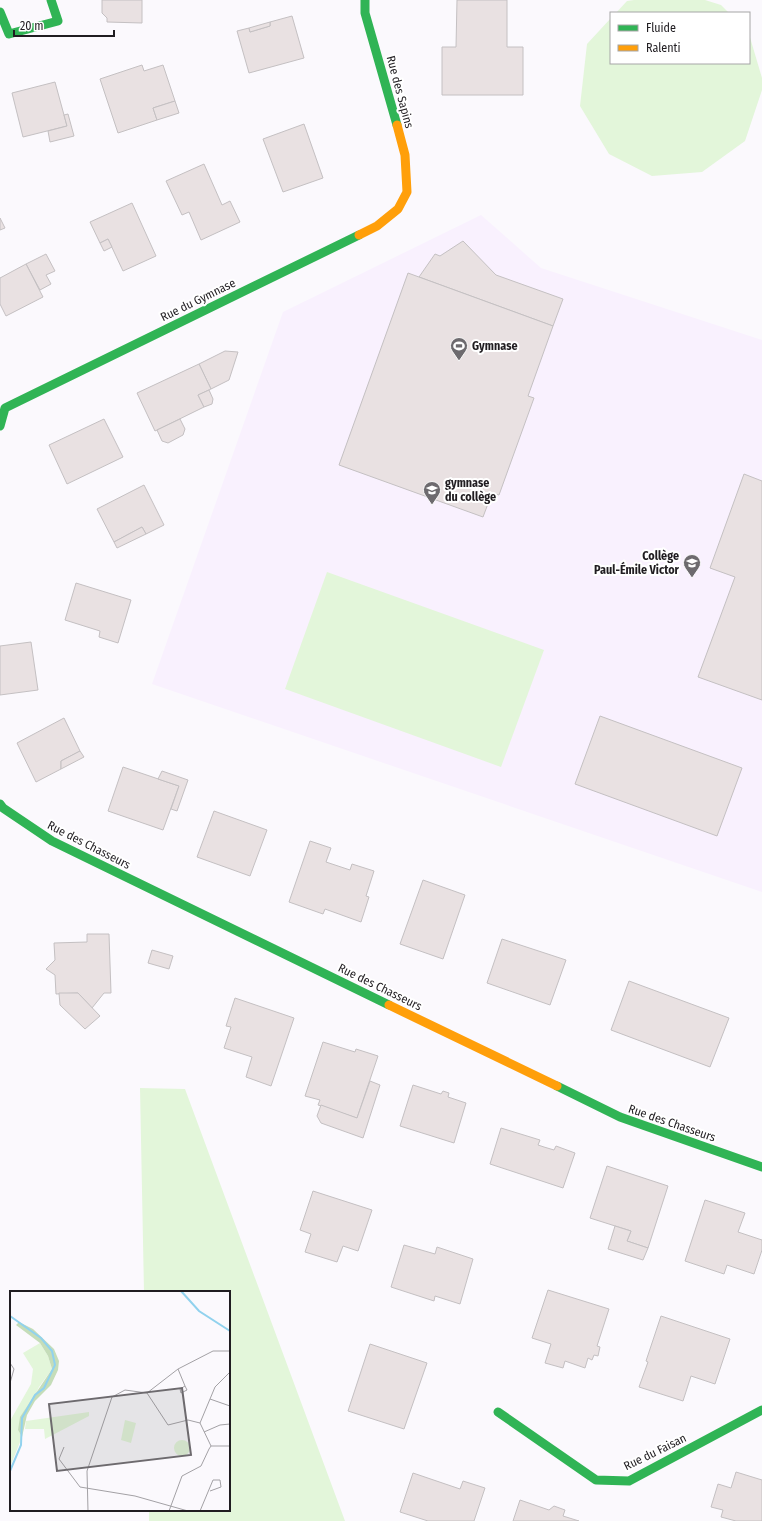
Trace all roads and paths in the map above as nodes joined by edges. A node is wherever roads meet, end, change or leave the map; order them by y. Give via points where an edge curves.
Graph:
1 (51, 0) edge
2 (364, 0) edge
3 (0, 12) edge
4 (407, 192) joint
5 (0, 426) edge
6 (0, 804) edge
7 (762, 1167) edge
8 (762, 1410) edge
9 (498, 1412) dead end

1 - 3 street via 58,22 9,34
2 - 4 street, Rue des Sapins via 365,13 405,155
4 - 5 street, Rue du Gymnase via 398,208 377,226 5,408
6 - 7 street, Rue des Chasseurs via 52,841 620,1117
8 - 9 street, Rue du Faisan via 629,1480 596,1480

